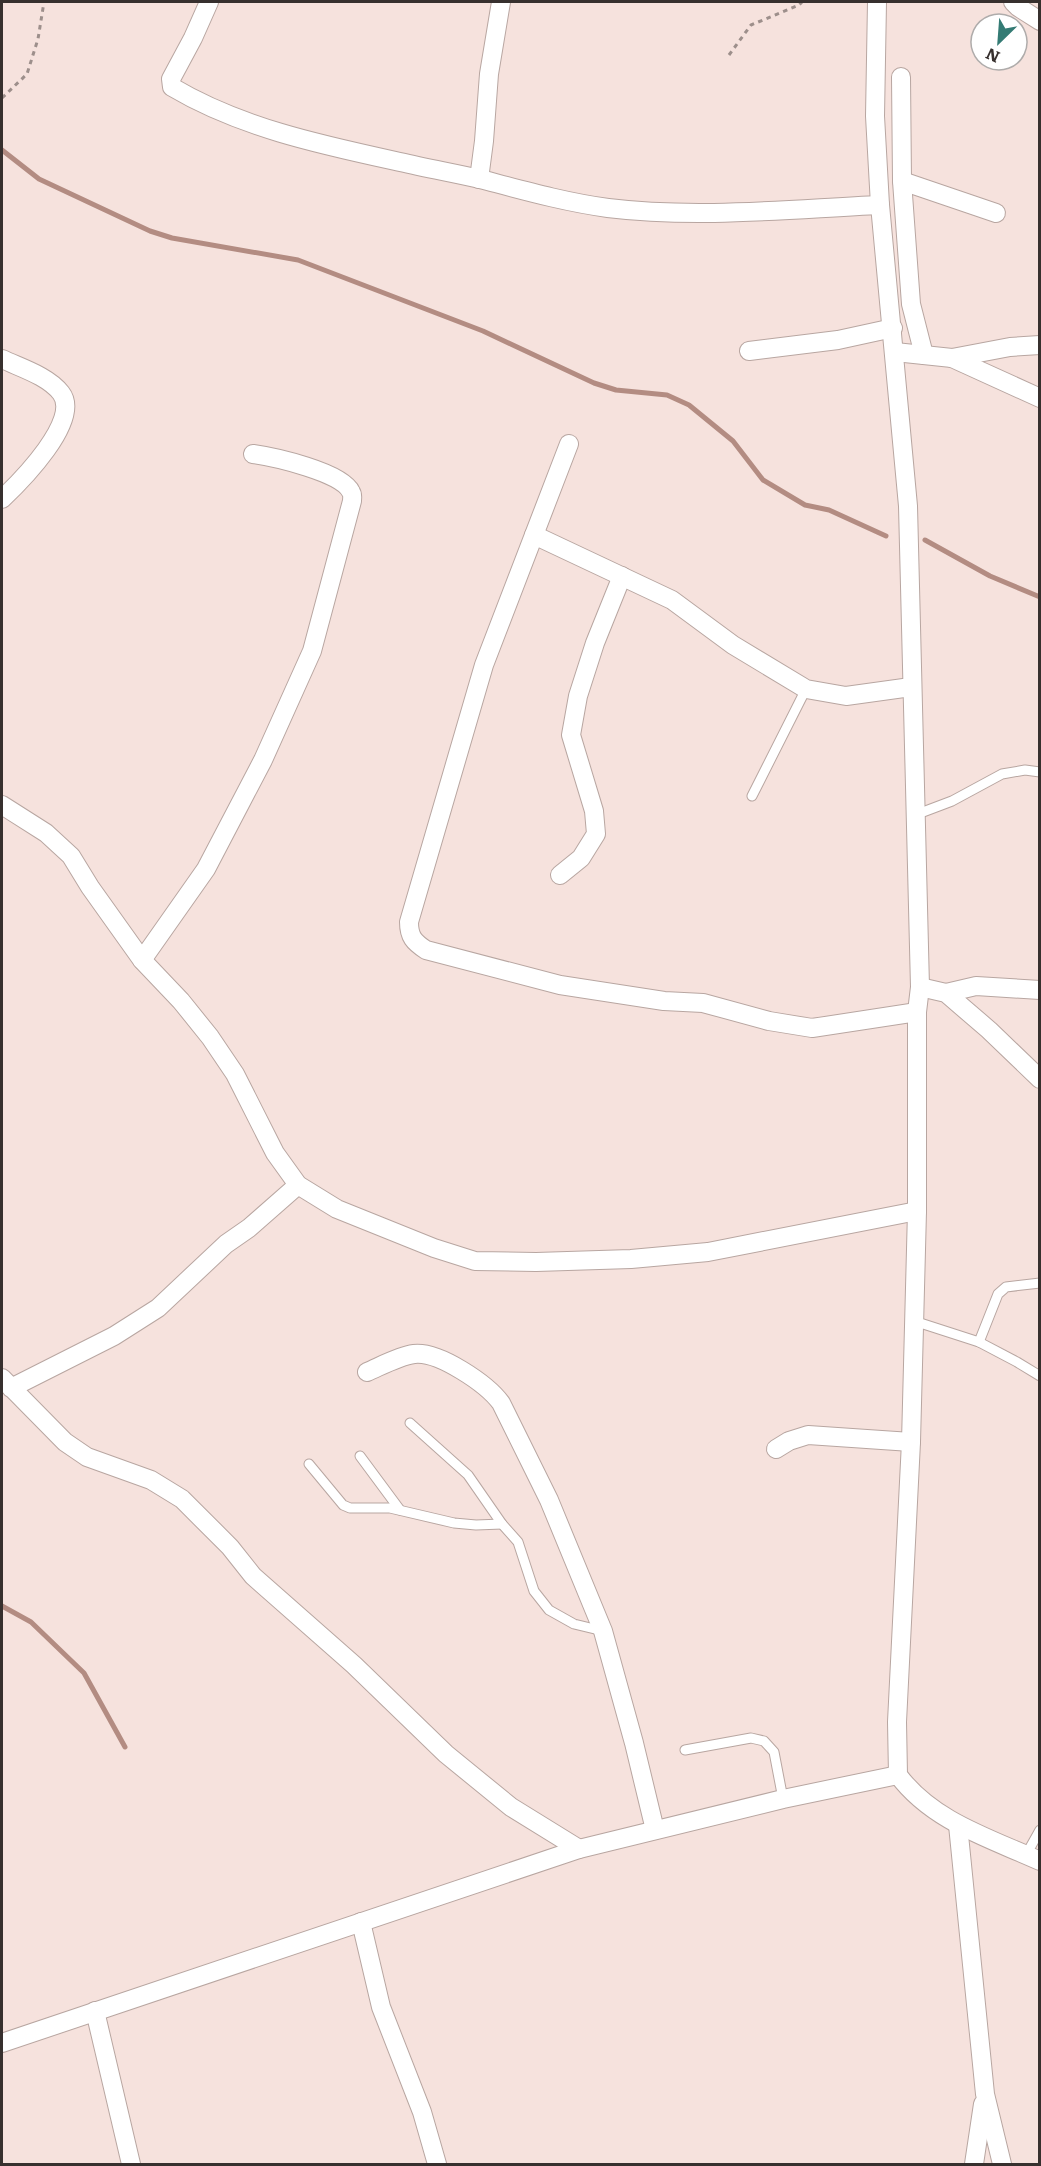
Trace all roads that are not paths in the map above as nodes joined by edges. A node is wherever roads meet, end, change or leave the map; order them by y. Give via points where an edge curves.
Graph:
1 (209, 2) edge
2 (501, 2) edge
3 (877, 2) edge
4 (1013, 2) edge
5 (1040, 21) edge
6 (902, 77) dead end
7 (479, 179) junction
8 (903, 185) junction
9 (880, 198) junction
10 (996, 213) dead end
11 (892, 328) junction
12 (1040, 345) edge
13 (749, 351) dead end
14 (895, 352) junction
15 (924, 355) junction
16 (952, 358) junction
17 (2, 359) edge
18 (1040, 398) edge
19 (569, 444) dead end
20 (253, 454) dead end
21 (2, 499) edge
22 (534, 535) junction
23 (622, 576) junction
24 (911, 687) junction
25 (806, 689) junction
26 (1040, 772) edge
27 (752, 796) dead end
28 (2, 805) edge
29 (915, 814) junction
30 (560, 875) dead end
31 (142, 960) junction
32 (920, 987) junction
33 (1040, 990) edge
34 (946, 993) junction
35 (917, 1012) junction
36 (1040, 1079) edge
37 (298, 1185) junction
38 (917, 1211) junction
39 (1040, 1283) edge
40 (914, 1321) junction
41 (979, 1342) junction
42 (367, 1372) dead end
43 (1040, 1376) edge
44 (6, 1383) edge
45 (410, 1423) dead end
46 (911, 1442) junction
47 (776, 1449) dead end
48 (360, 1456) dead end
49 (309, 1464) dead end
50 (400, 1510) junction
51 (502, 1524) junction
52 (603, 1631) junction
53 (685, 1750) dead end
54 (897, 1775) junction
55 (783, 1799) junction
56 (958, 1825) junction
57 (655, 1830) junction
58 (1040, 1830) edge
59 (579, 1849) junction
60 (1033, 1858) edge
61 (361, 1922) junction
62 (95, 2011) junction
63 (2, 2043) edge
64 (985, 2094) junction
65 (131, 2164) edge
66 (437, 2164) edge
67 (974, 2164) edge
68 (1002, 2164) edge

1 - 7 street via 171,79 172,87 226,114 271,130
2 - 7 street via 489,74
3 - 9 street via 874,116
4 - 5 street
6 - 8 street
7 - 9 street via 544,197 609,208 718,213
8 - 9 street
8 - 10 street
8 - 15 street via 911,304
9 - 11 street
11 - 13 street via 838,340
11 - 14 street
12 - 16 street
14 - 15 street
14 - 24 street via 908,506
15 - 16 street
16 - 18 street
17 - 21 street via 45,379 66,403 59,430
19 - 22 street
20 - 31 street via 287,460 342,482 351,492 352,501 312,651 264,760 206,869
22 - 23 street
22 - 35 street via 484,665 409,922 414,942 453,958 560,985 703,1003 812,1028
23 - 25 street via 672,600 733,645
23 - 30 street via 591,654 571,735 594,811 596,834 580,858
24 - 25 street via 846,696
24 - 29 street
25 - 27 lane
26 - 29 lane via 1002,774 952,801
28 - 31 street via 46,833 71,856
29 - 32 street
31 - 37 street via 210,1037 235,1074 275,1153
32 - 34 street
32 - 35 street
33 - 34 street via 976,986
34 - 36 street
35 - 38 street
37 - 38 street via 337,1209 475,1261 631,1259 708,1252
37 - 44 street via 226,1244 158,1308 114,1336
38 - 40 street
39 - 41 lane via 1006,1287 998,1294
40 - 41 lane
40 - 46 street
41 - 43 lane
42 - 52 street via 412,1354 424,1354 474,1377 492,1391 514,1426 549,1500
44 - 59 street via 65,1442 87,1457 152,1480 182,1499 254,1576 446,1754 512,1807
45 - 51 lane via 468,1475
46 - 47 street via 808,1435
46 - 54 street
48 - 50 lane
49 - 50 lane via 343,1505
50 - 51 lane via 454,1523
51 - 52 lane via 518,1542 534,1591 549,1610 574,1624
52 - 57 street
53 - 55 lane via 751,1738 764,1741 774,1752
54 - 55 street
54 - 56 street via 918,1799
55 - 57 street
56 - 60 street
56 - 64 street
57 - 59 street
58 - 60 lane
59 - 61 street
61 - 62 street
61 - 66 street via 381,2007 422,2112
62 - 63 street
62 - 65 street
64 - 67 street
64 - 68 street

